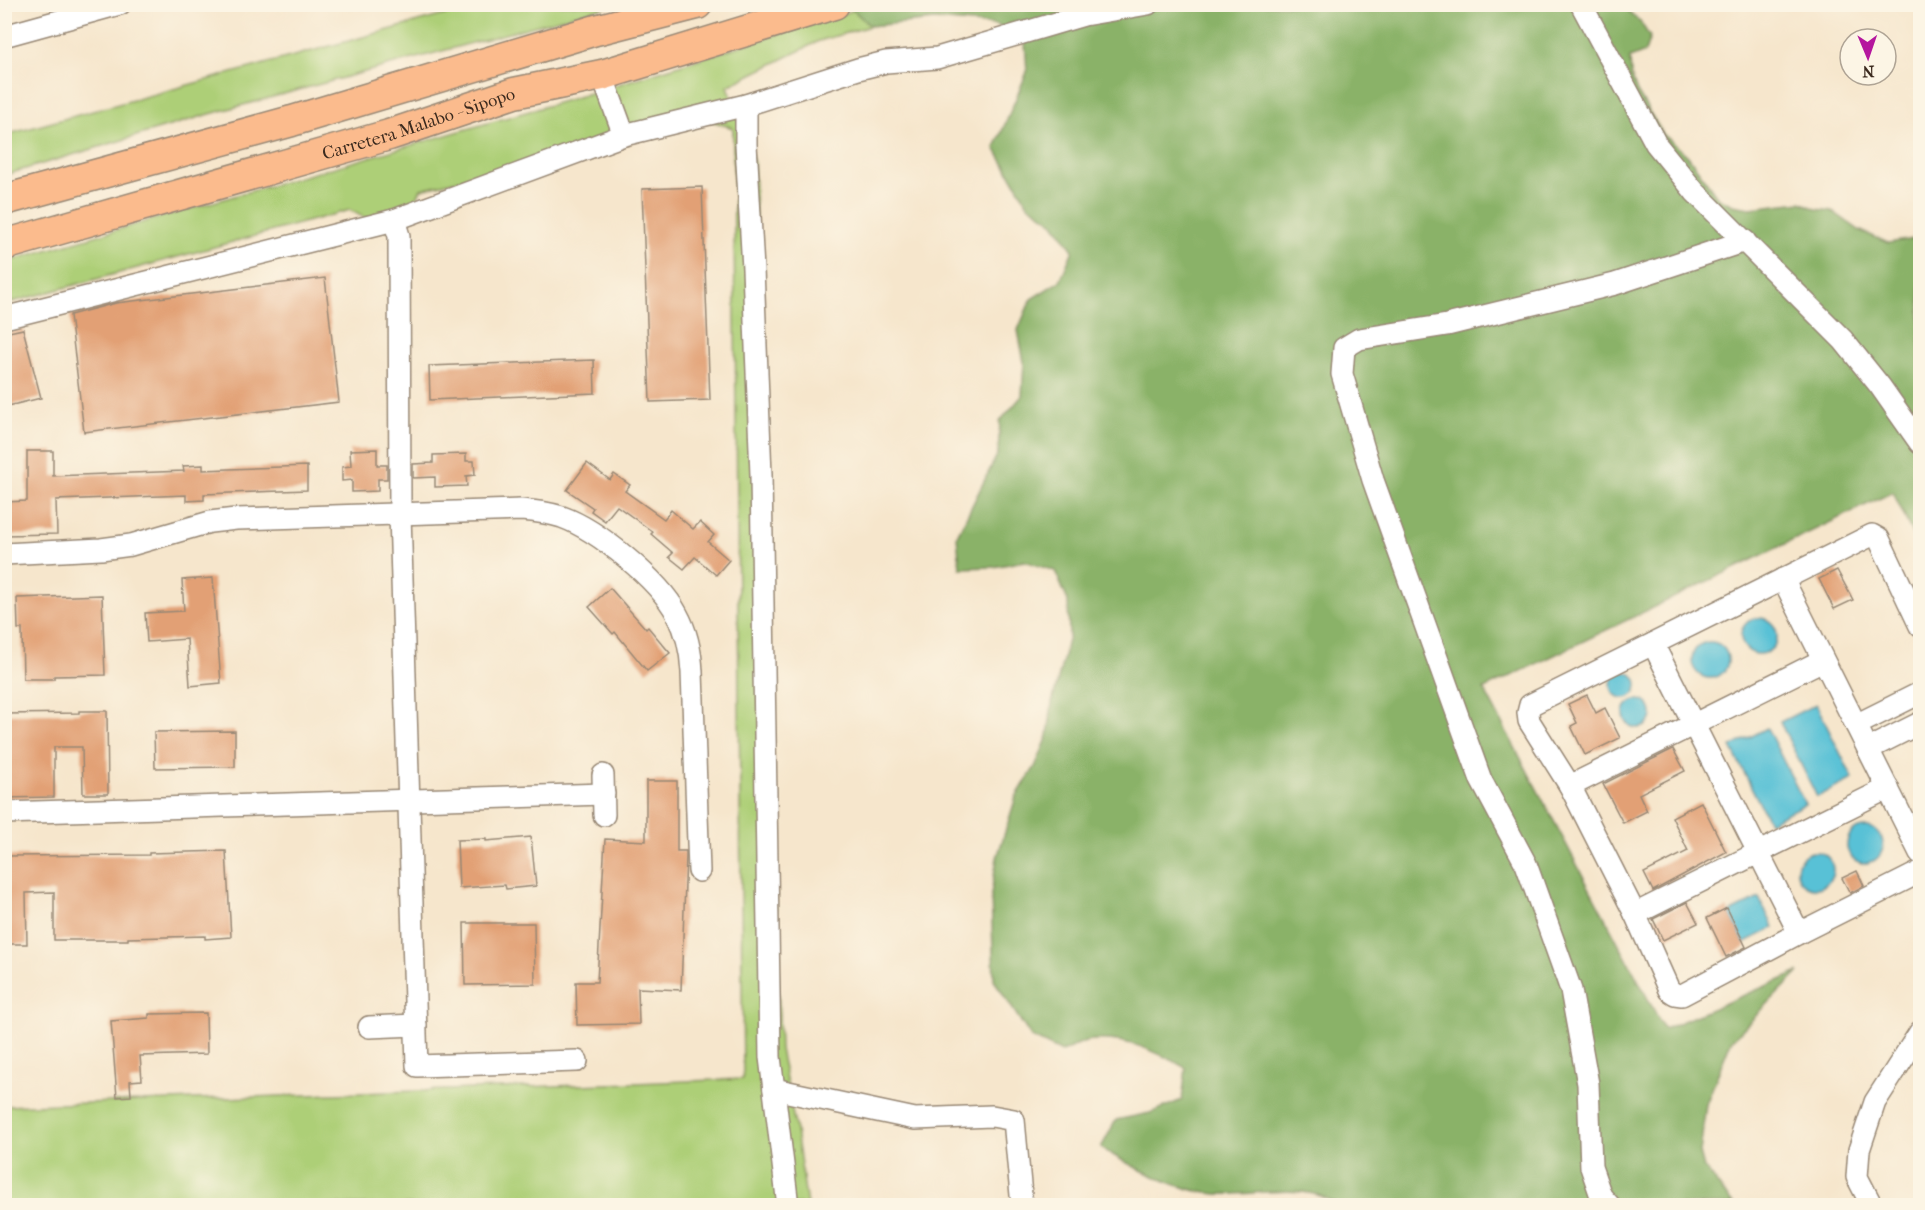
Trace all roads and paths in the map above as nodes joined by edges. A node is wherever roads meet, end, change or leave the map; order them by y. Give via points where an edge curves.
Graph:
1 (120, 4) edge
2 (697, 4) edge
3 (834, 4) edge
4 (1148, 4) edge
5 (1581, 4) edge
6 (4, 36) edge
7 (602, 75) junction
8 (746, 105) junction
9 (624, 135) junction
10 (4, 200) edge
11 (394, 220) junction
12 (1744, 242) junction
13 (4, 245) edge
14 (4, 318) edge
15 (1920, 443) edge
16 (400, 514) junction
17 (4, 554) edge
18 (1783, 579) junction
19 (1920, 626) edge
20 (1653, 644) junction
21 (1823, 660) junction
22 (1920, 693) edge
23 (1920, 723) edge
24 (1694, 724) junction
25 (1856, 725) junction
26 (1868, 748) junction
27 (1570, 786) junction
28 (1888, 788) junction
29 (604, 795) dead end
30 (409, 800) junction
31 (4, 813) edge
32 (1758, 852) junction
33 (1920, 853) edge
34 (699, 872) dead end
35 (1920, 872) edge
36 (1635, 914) junction
37 (1799, 933) junction
38 (416, 1025) junction
39 (369, 1027) dead end
40 (1920, 1032) edge
41 (577, 1061) dead end
42 (774, 1089) junction
43 (788, 1206) edge
44 (1022, 1206) edge
45 (1610, 1206) edge
46 (1872, 1206) edge

1 - 6 street
2 - 10 highway, Carretera Malabo - Sipopo
3 - 7 highway, Carretera Malabo - Sipopo
4 - 8 street via 1084,15 937,58 886,62 858,69
5 - 12 street via 1656,144 1695,192
7 - 9 street
7 - 13 highway, Carretera Malabo - Sipopo via 514,93 389,135
8 - 9 street
8 - 42 street via 760,475 770,1057
9 - 11 street
11 - 14 street
11 - 16 street via 399,236
12 - 15 street via 1843,340
12 - 45 street via 1615,284 1447,325 1359,339 1344,348 1342,374 1373,480 1481,780 1526,864 1571,990 1588,1084 1591,1167 1601,1196
16 - 17 street via 236,519 210,522 131,545
16 - 30 street
16 - 34 street via 521,510 561,517 602,538 662,594 677,612 690,651
18 - 19 street via 1872,535 1879,539
18 - 20 street
18 - 21 street
20 - 24 street
20 - 27 street via 1530,705 1530,721
21 - 24 street
21 - 25 street
22 - 25 street
23 - 26 street
24 - 27 street
24 - 32 street
25 - 26 street
26 - 28 street
27 - 36 street
28 - 32 street
28 - 33 street
29 - 30 street
30 - 31 street
30 - 38 street
32 - 36 street
32 - 37 street
35 - 37 street
36 - 37 street via 1669,990 1682,995
38 - 39 street
38 - 41 street via 417,1066
40 - 46 street via 1875,1102 1859,1150 1857,1177
42 - 43 street
42 - 44 street via 915,1119 992,1116 1014,1120

